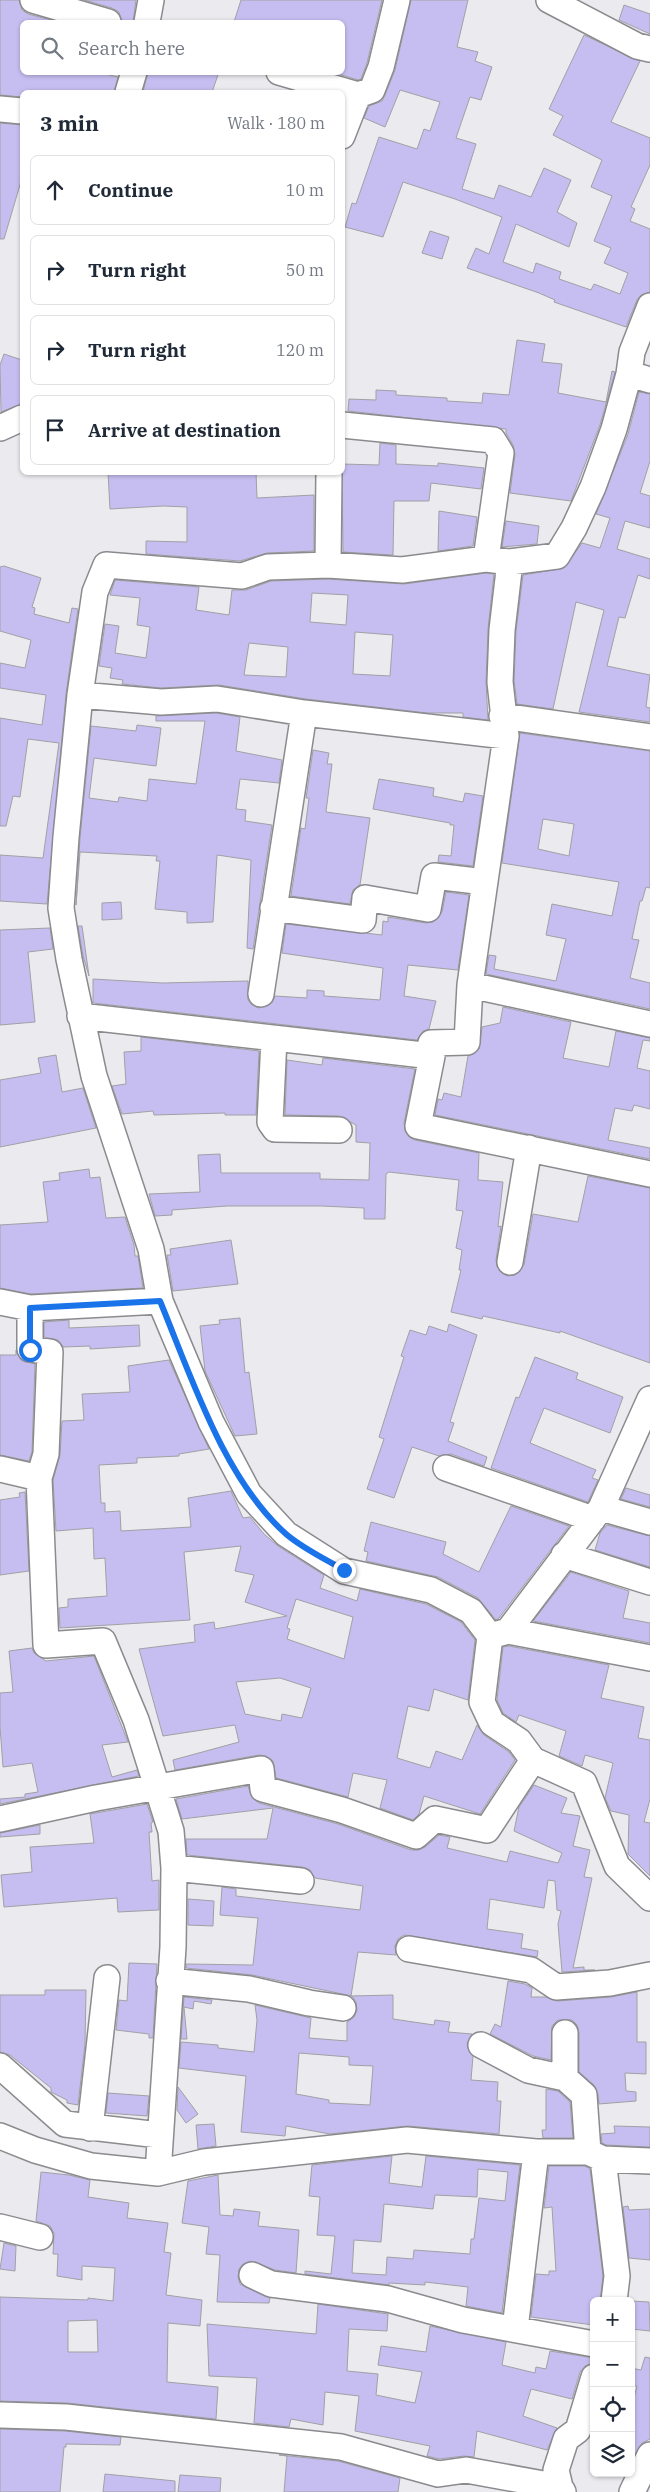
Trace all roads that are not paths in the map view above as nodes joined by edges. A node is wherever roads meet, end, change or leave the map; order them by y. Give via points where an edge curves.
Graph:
1 (33, 0) edge
2 (151, 0) edge
3 (397, 0) edge
4 (549, 0) edge
5 (582, 8) edge
6 (101, 20) edge
7 (147, 20) edge
8 (650, 49) edge
9 (133, 75) edge
10 (289, 75) edge
11 (129, 90) edge
12 (341, 90) edge
13 (345, 91) edge
14 (358, 95) junction
15 (0, 109) edge
16 (20, 111) edge
17 (345, 128) edge
18 (650, 306) edge
19 (640, 377) edge
20 (20, 419) edge
21 (345, 425) edge
22 (0, 428) edge
23 (329, 475) edge
24 (498, 561) junction
25 (328, 565) junction
26 (80, 695) junction
27 (304, 714) junction
28 (504, 726) junction
29 (650, 737) edge
30 (485, 882) junction
31 (273, 908) junction
32 (470, 986) junction
33 (261, 994) dead end
34 (80, 1016) junction
35 (650, 1024) edge
36 (274, 1039) junction
37 (432, 1056) junction
38 (339, 1130) dead end
39 (530, 1148) junction
40 (650, 1174) edge
41 (510, 1262) dead end
42 (160, 1301) junction
43 (0, 1302) edge
44 (30, 1308) junction
45 (650, 1399) edge
46 (446, 1468) dead end
47 (0, 1469) edge
48 (38, 1478) junction
49 (597, 1514) junction
50 (650, 1522) edge
51 (564, 1555) junction
52 (650, 1582) edge
53 (499, 1633) junction
54 (650, 1658) edge
55 (533, 1760) junction
56 (158, 1786) junction
57 (0, 1819) edge
58 (174, 1868) junction
59 (301, 1881) dead end
60 (650, 1898) edge
61 (409, 1949) dead end
62 (650, 1975) edge
63 (107, 1978) dead end
64 (169, 1981) junction
65 (343, 2008) dead end
66 (565, 2034) dead end
67 (480, 2045) dead end
68 (0, 2066) edge
69 (565, 2078) junction
70 (90, 2128) junction
71 (159, 2135) junction
72 (0, 2136) edge
73 (536, 2152) junction
74 (596, 2155) junction
75 (650, 2161) edge
76 (158, 2173) junction
77 (0, 2228) edge
78 (40, 2237) dead end
79 (252, 2275) dead end
80 (614, 2297) edge
81 (516, 2329) junction
82 (590, 2343) edge
83 (591, 2387) edge
84 (0, 2415) edge
85 (650, 2455) edge
86 (562, 2490) edge
87 (632, 2492) edge

1 - 6 street
2 - 7 street
3 - 14 street via 381,67 372,90
4 - 5 street
5 - 8 street via 638,46
9 - 11 street
10 - 12 street
13 - 14 street
14 - 17 street
15 - 16 street
18 - 19 street via 632,352
19 - 24 street via 614,429 594,487 557,556
20 - 22 street
21 - 24 street via 493,440 501,453
23 - 25 street
24 - 25 street via 402,570
24 - 28 street
25 - 26 street via 268,567 242,576 106,565 95,592
26 - 27 street via 161,702 217,699
26 - 34 street via 61,908
27 - 28 street
27 - 31 street
28 - 29 street
28 - 30 street
30 - 31 street via 434,876 428,909 365,898 363,920
30 - 32 street
31 - 33 street
32 - 35 street
32 - 37 street via 467,1042 431,1043
34 - 36 street
34 - 42 street via 94,1076 151,1249
36 - 37 street
36 - 38 street via 272,1126 275,1129
37 - 39 street via 418,1126
39 - 40 street
39 - 41 street
42 - 44 street
42 - 53 street via 211,1422 249,1494 286,1534 344,1570 431,1590 471,1611
43 - 44 street
44 - 48 street via 30,1350 50,1352 46,1454
45 - 49 street
46 - 49 street
47 - 48 street
48 - 56 street via 46,1645 103,1641 123,1684
49 - 50 street
49 - 51 street
51 - 52 street
51 - 53 street
53 - 54 street
53 - 55 street via 482,1702 492,1723 519,1741
55 - 56 street via 487,1830 435,1818 416,1836 342,1810 263,1789 261,1769
55 - 60 street via 584,1783 616,1866
56 - 57 street
56 - 58 street via 171,1831
58 - 59 street
58 - 64 street
61 - 62 street via 531,1970 556,1987 610,1983
63 - 70 street
64 - 65 street via 249,1989
64 - 71 street
66 - 69 street
67 - 69 street via 528,2070
68 - 70 street via 65,2124
69 - 74 street via 584,2095
70 - 71 street
71 - 76 street
72 - 76 street via 91,2166
73 - 74 street
73 - 76 street via 407,2140 204,2162
73 - 81 street
74 - 75 street
74 - 80 street via 617,2276
77 - 78 street
79 - 81 street via 271,2284 388,2299 463,2320
81 - 82 street
83 - 86 street via 578,2430 566,2439 556,2470
84 - 86 street via 75,2418 341,2447 438,2474 466,2470
85 - 87 street

